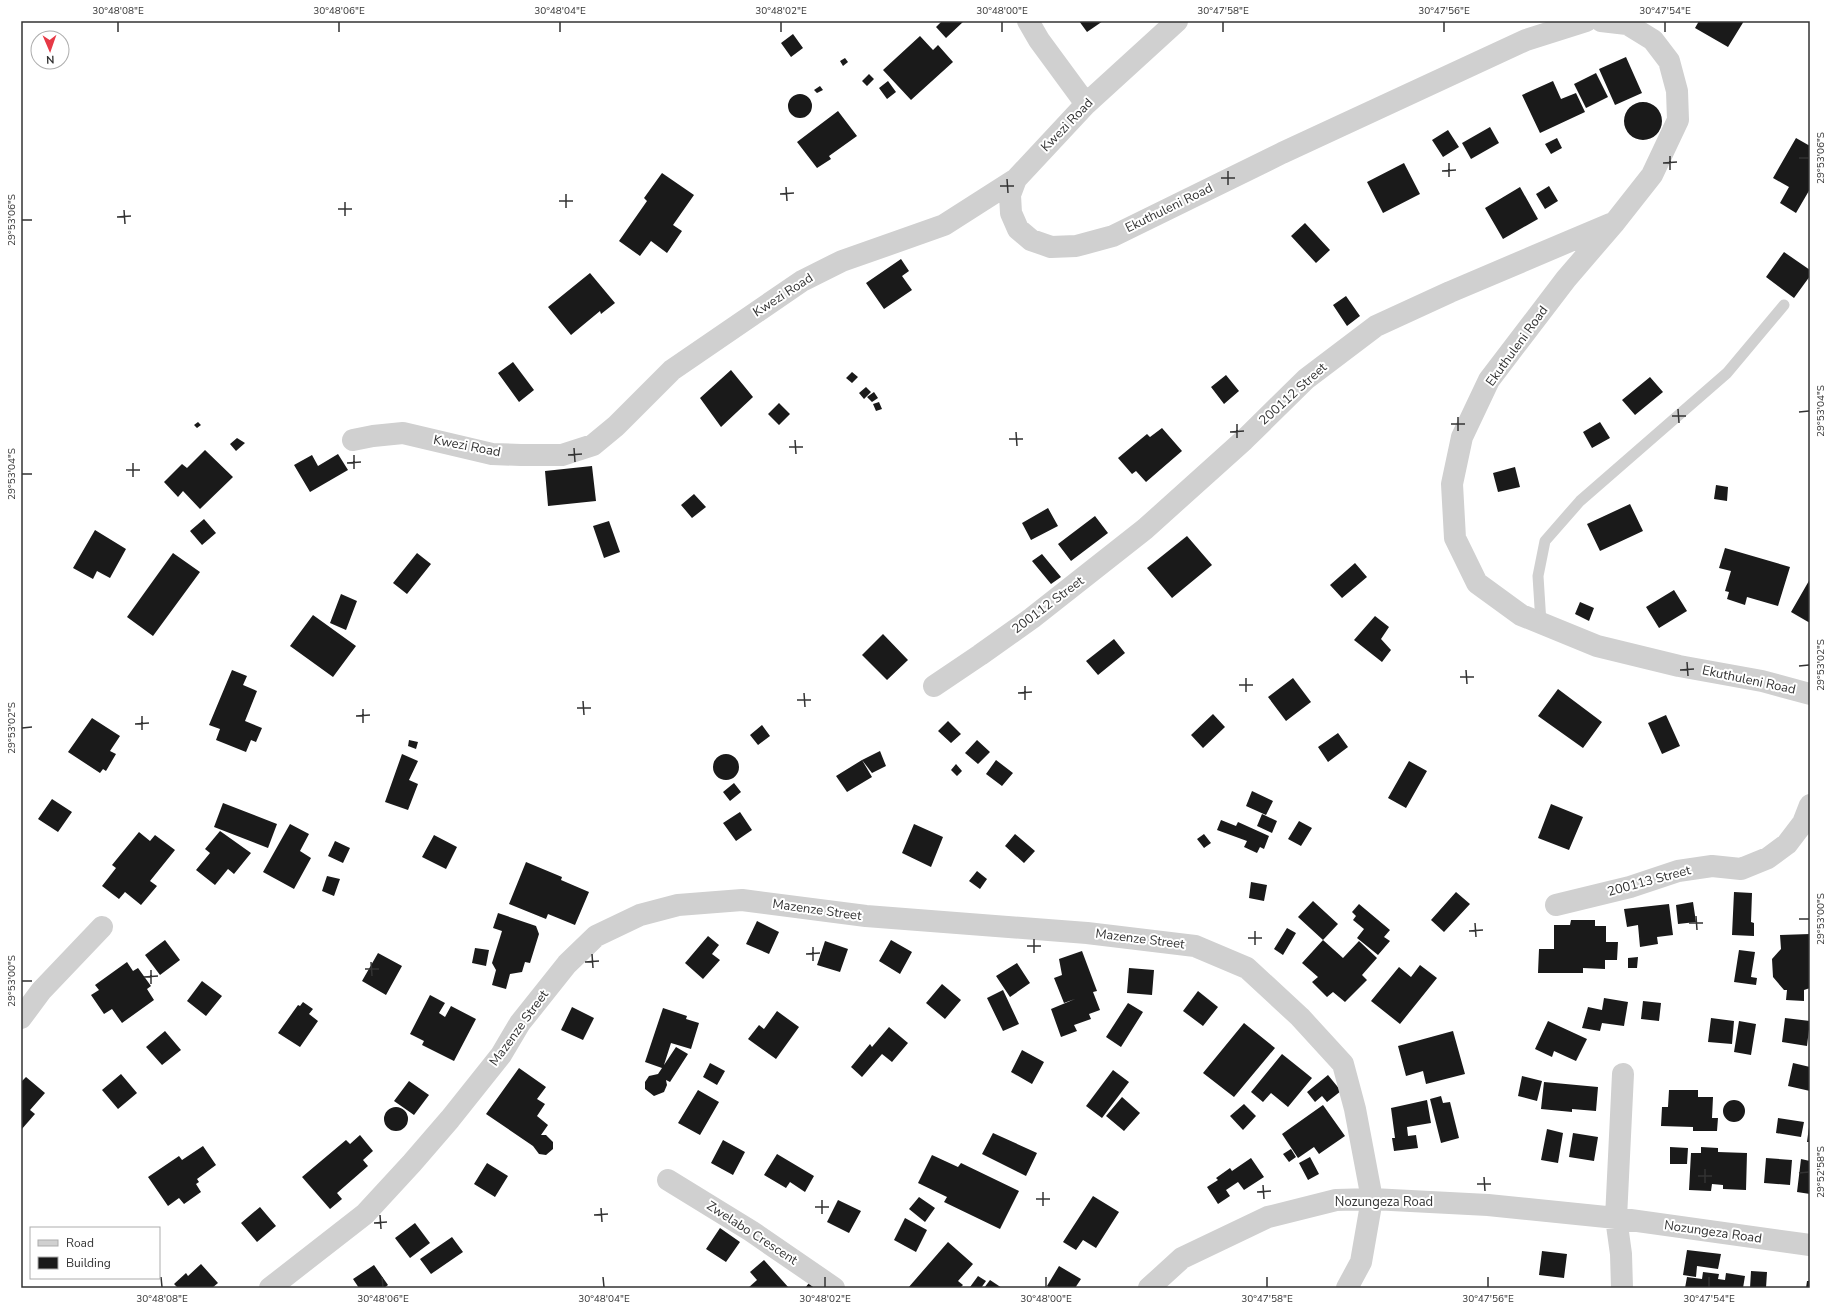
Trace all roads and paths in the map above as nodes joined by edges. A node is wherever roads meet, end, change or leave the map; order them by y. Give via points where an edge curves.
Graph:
1 (1028, 21) edge
2 (1177, 21) edge
3 (1586, 21) edge
4 (1601, 21) edge
5 (1086, 104) junction
6 (1016, 179) junction
7 (1615, 222) junction
8 (1784, 305) dead end
9 (353, 440) dead end
10 (1541, 623) junction
11 (934, 686) dead end
12 (1810, 694) edge
13 (1810, 805) edge
14 (1556, 905) dead end
15 (102, 927) dead end
16 (21, 1018) edge
17 (1623, 1074) dead end
18 (668, 1180) dead end
19 (1372, 1200) junction
20 (1616, 1218) junction
21 (1810, 1245) edge
22 (270, 1288) edge
23 (834, 1288) edge
24 (1149, 1288) edge
25 (1347, 1288) edge
26 (1622, 1288) edge

1 - 5 street via 1038,40
2 - 5 street, Kwezi Road
3 - 6 street, Ekuthuleni Road via 1526,40 1282,153 1113,236 1076,246 1051,247 1031,240 1018,229 1011,213 1010,195
4 - 7 street, Ekuthuleni Road via 1627,24 1653,40 1669,61 1677,91 1678,120 1675,127 1652,175
5 - 6 street, Kwezi Road
6 - 9 street, Kwezi Road via 944,226 842,261 802,281 672,370 616,426 593,445 562,455 521,455 492,454 403,433
7 - 10 street, Ekuthuleni Road via 1566,279 1489,380 1462,437 1452,484 1455,538 1477,583 1521,615
7 - 11 street, 200112 Street via 1376,326 1306,380 1145,529 1032,618
8 - 10 lane via 1727,374 1580,501 1545,541 1538,576
10 - 12 street, Ekuthuleni Road via 1597,646 1679,666 1762,681
13 - 14 street, 200113 Street via 1803,823 1787,844 1768,858 1754,864 1741,869 1712,866 1678,872
15 - 16 street via 41,991
17 - 20 street
18 - 23 street, Zwelabo Crescent via 751,1231
19 - 20 street, Nozungeza Road via 1488,1205
19 - 22 street, Mazenze Street via 1355,1109 1343,1064 1300,1017 1247,968 1195,946 1087,933 866,916 742,900 678,905 640,915 596,936 563,970 520,1023 501,1055 455,1114 365,1214
19 - 24 street, Nozungeza Road via 1336,1200 1268,1217 1182,1258
19 - 25 street via 1361,1262
20 - 21 street, Nozungeza Road
20 - 26 street

